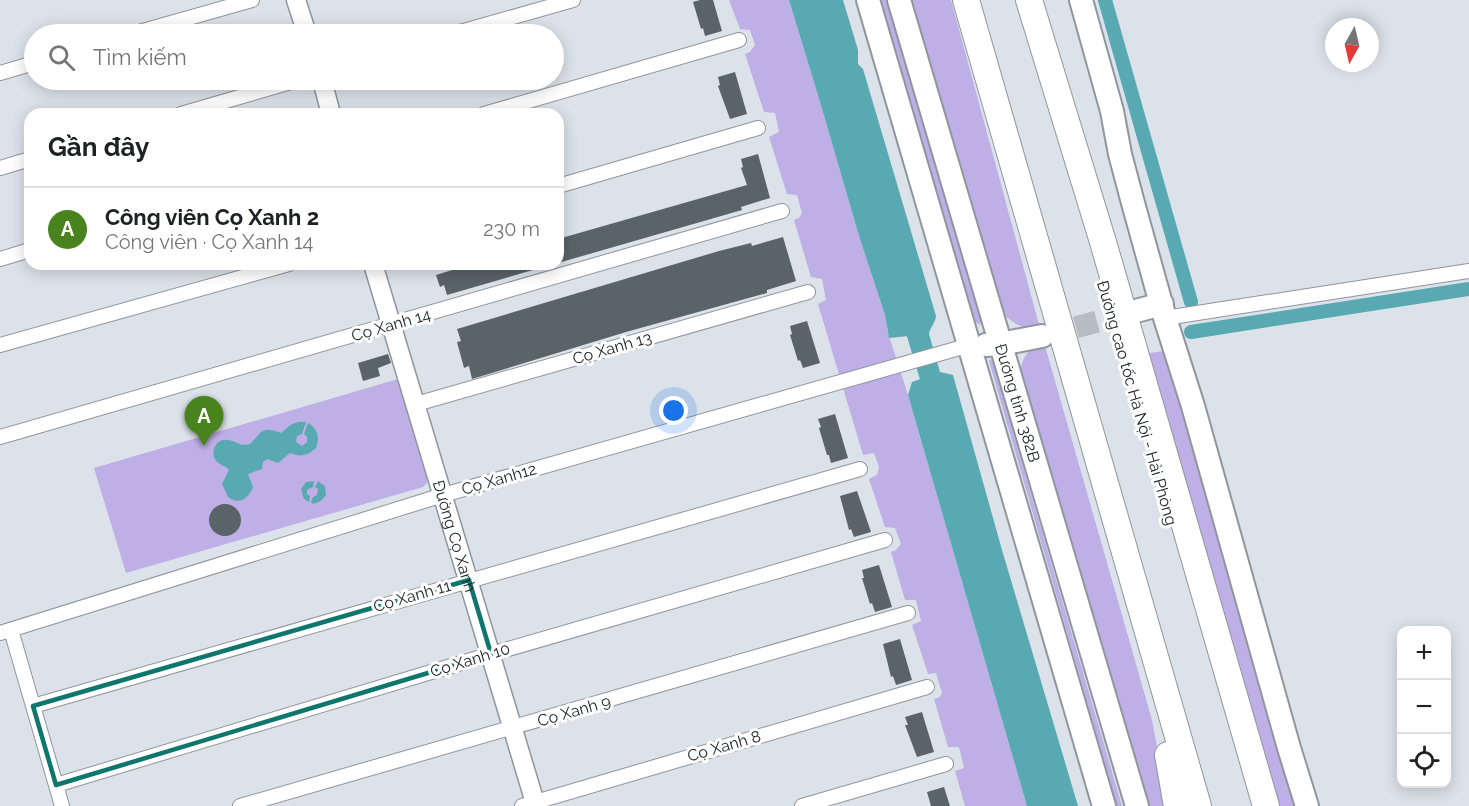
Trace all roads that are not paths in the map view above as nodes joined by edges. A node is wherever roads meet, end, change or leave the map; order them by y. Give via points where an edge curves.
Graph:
1 (252, 0) edge
2 (296, 0) edge
3 (573, 0) edge
4 (868, 0) edge
5 (899, 0) edge
6 (958, 0) edge
7 (966, 0) edge
8 (1020, 0) edge
9 (1029, 0) edge
10 (1081, 0) edge
11 (167, 24) edge
12 (304, 24) edge
13 (488, 24) edge
14 (739, 40) dead end
15 (24, 66) edge
16 (0, 73) edge
17 (264, 90) edge
18 (325, 90) edge
19 (202, 108) edge
20 (330, 108) edge
21 (504, 108) edge
22 (758, 128) dead end
23 (24, 161) edge
24 (0, 168) edge
25 (564, 184) edge
26 (782, 211) dead end
27 (24, 252) edge
28 (0, 259) edge
29 (268, 270) edge
30 (375, 270) edge
31 (1469, 270) edge
32 (808, 292) dead end
33 (1164, 311) junction
34 (1132, 312) tunnel mouth
35 (392, 325) junction
36 (1042, 336) tunnel mouth
37 (1000, 344) junction
38 (0, 345) edge
39 (970, 345) junction
40 (416, 404) junction
41 (0, 437) edge
42 (860, 468) dead end
43 (443, 495) junction
44 (885, 540) dead end
45 (468, 580) junction
46 (908, 613) dead end
47 (5, 632) edge
48 (491, 654) junction
49 (927, 687) dead end
50 (33, 706) junction
51 (513, 729) junction
52 (946, 764) dead end
53 (56, 785) junction
54 (531, 805) edge
55 (62, 806) edge
56 (240, 806) edge
57 (802, 806) edge
58 (1104, 806) edge
59 (1137, 806) edge
60 (1178, 806) edge
61 (1198, 806) edge
62 (1254, 806) edge
63 (1266, 806) edge
64 (1307, 806) edge

1 - 11 street
2 - 12 street
3 - 13 street
4 - 39 main road, Đường tỉnh 382B
5 - 37 main road, Đường tỉnh 382B
6 - 60 highway via 1016,224 1167,752
7 - 61 highway
8 - 62 highway, Đường cao tốc Hà Nội - Hải Phòng
9 - 63 highway
10 - 33 main road
14 - 21 street
15 - 16 street
17 - 19 street
18 - 20 street
22 - 25 street
23 - 24 street
26 - 35 street, Cọ Xanh 14
27 - 28 street
29 - 38 street
30 - 35 street, Đường Cọ Xanh
31 - 33 street
32 - 40 street, Cọ Xanh 13
33 - 34 main road
33 - 64 main road
35 - 40 street, Đường Cọ Xanh
35 - 41 street, Cọ Xanh 14
36 - 37 main road
37 - 39 main road
37 - 59 main road, Đường tỉnh 382B
39 - 43 street, Cọ Xanh12
39 - 58 main road, Đường tỉnh 382B
40 - 43 street, Đường Cọ Xanh
42 - 45 street, Cọ Xanh 11
43 - 45 street, Đường Cọ Xanh
43 - 47 street, Cọ Xanh12
44 - 48 street, Cọ Xanh 10
45 - 48 street, Đường Cọ Xanh
45 - 50 street, Cọ Xanh 11
46 - 51 street, Cọ Xanh 9
47 - 50 street
48 - 51 street, Đường Cọ Xanh
48 - 53 street, Cọ Xanh 10
49 - 54 street, Cọ Xanh 8
50 - 53 street
51 - 54 street, Đường Cọ Xanh
51 - 56 street, Cọ Xanh 9
52 - 57 street
53 - 55 street

